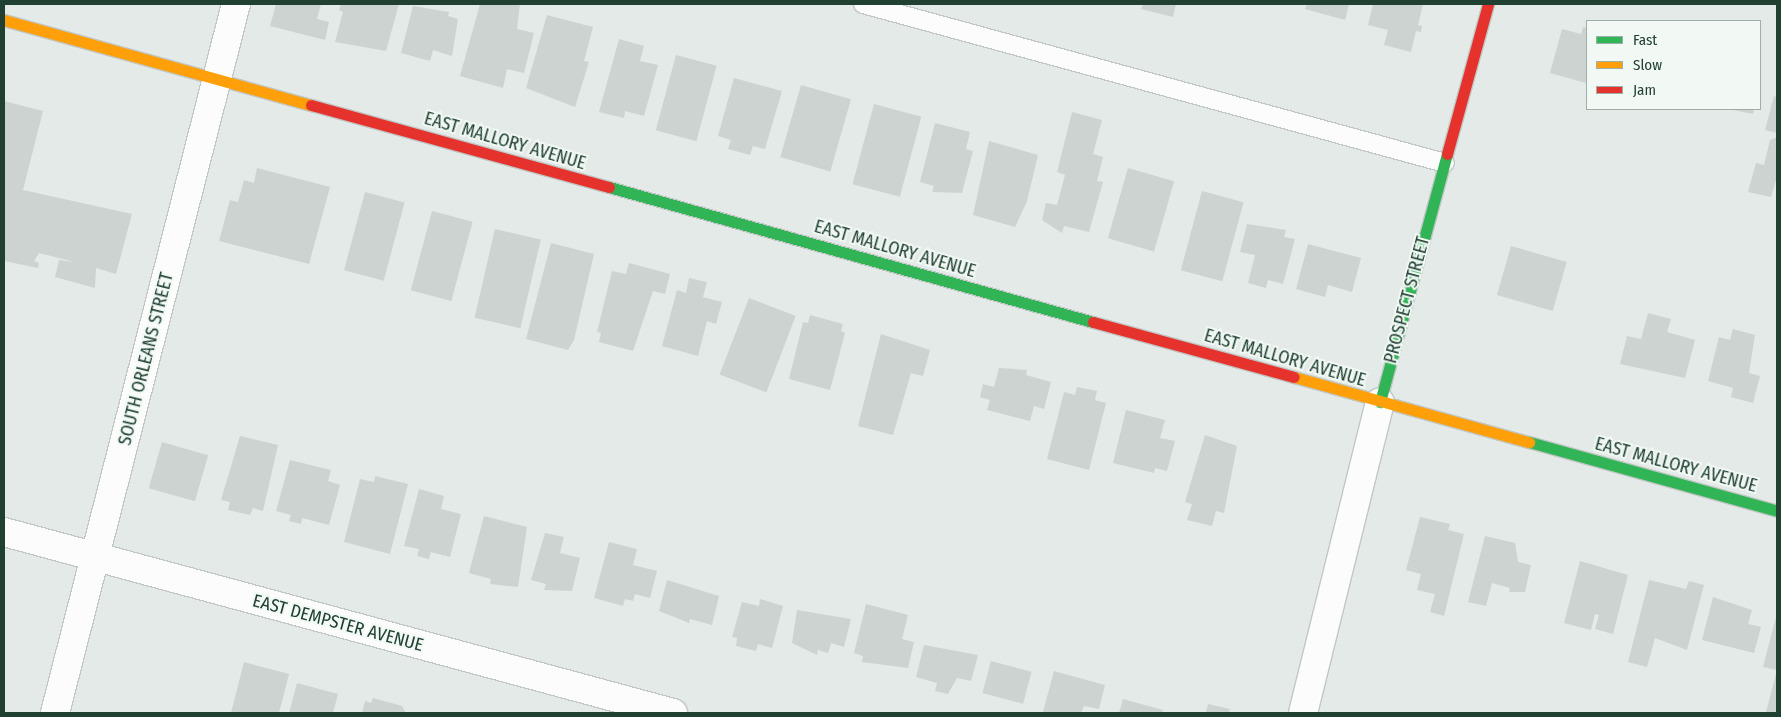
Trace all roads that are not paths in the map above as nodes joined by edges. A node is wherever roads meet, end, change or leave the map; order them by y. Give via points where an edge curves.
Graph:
1 (236, 4) edge
2 (863, 4) edge
3 (1488, 4) edge
4 (4, 20) edge
5 (215, 78) junction
6 (1445, 163) junction
7 (1380, 402) junction
8 (1777, 511) edge
9 (4, 532) edge
10 (97, 558) junction
11 (55, 713) edge
12 (673, 713) edge
13 (1303, 713) edge

1 - 5 street, SOUTH ORLEANS STREET
2 - 6 lane
3 - 6 main road, PROSPECT STREET
4 - 5 main road, EAST MALLORY AVENUE
5 - 7 main road, EAST MALLORY AVENUE
5 - 10 street, SOUTH ORLEANS STREET
6 - 7 main road, PROSPECT STREET
7 - 8 main road, EAST MALLORY AVENUE
7 - 13 street, PROSPECT STREET
9 - 10 street, EAST DEMPSTER AVENUE
10 - 11 street, SOUTH ORLEANS STREET
10 - 12 street, EAST DEMPSTER AVENUE

